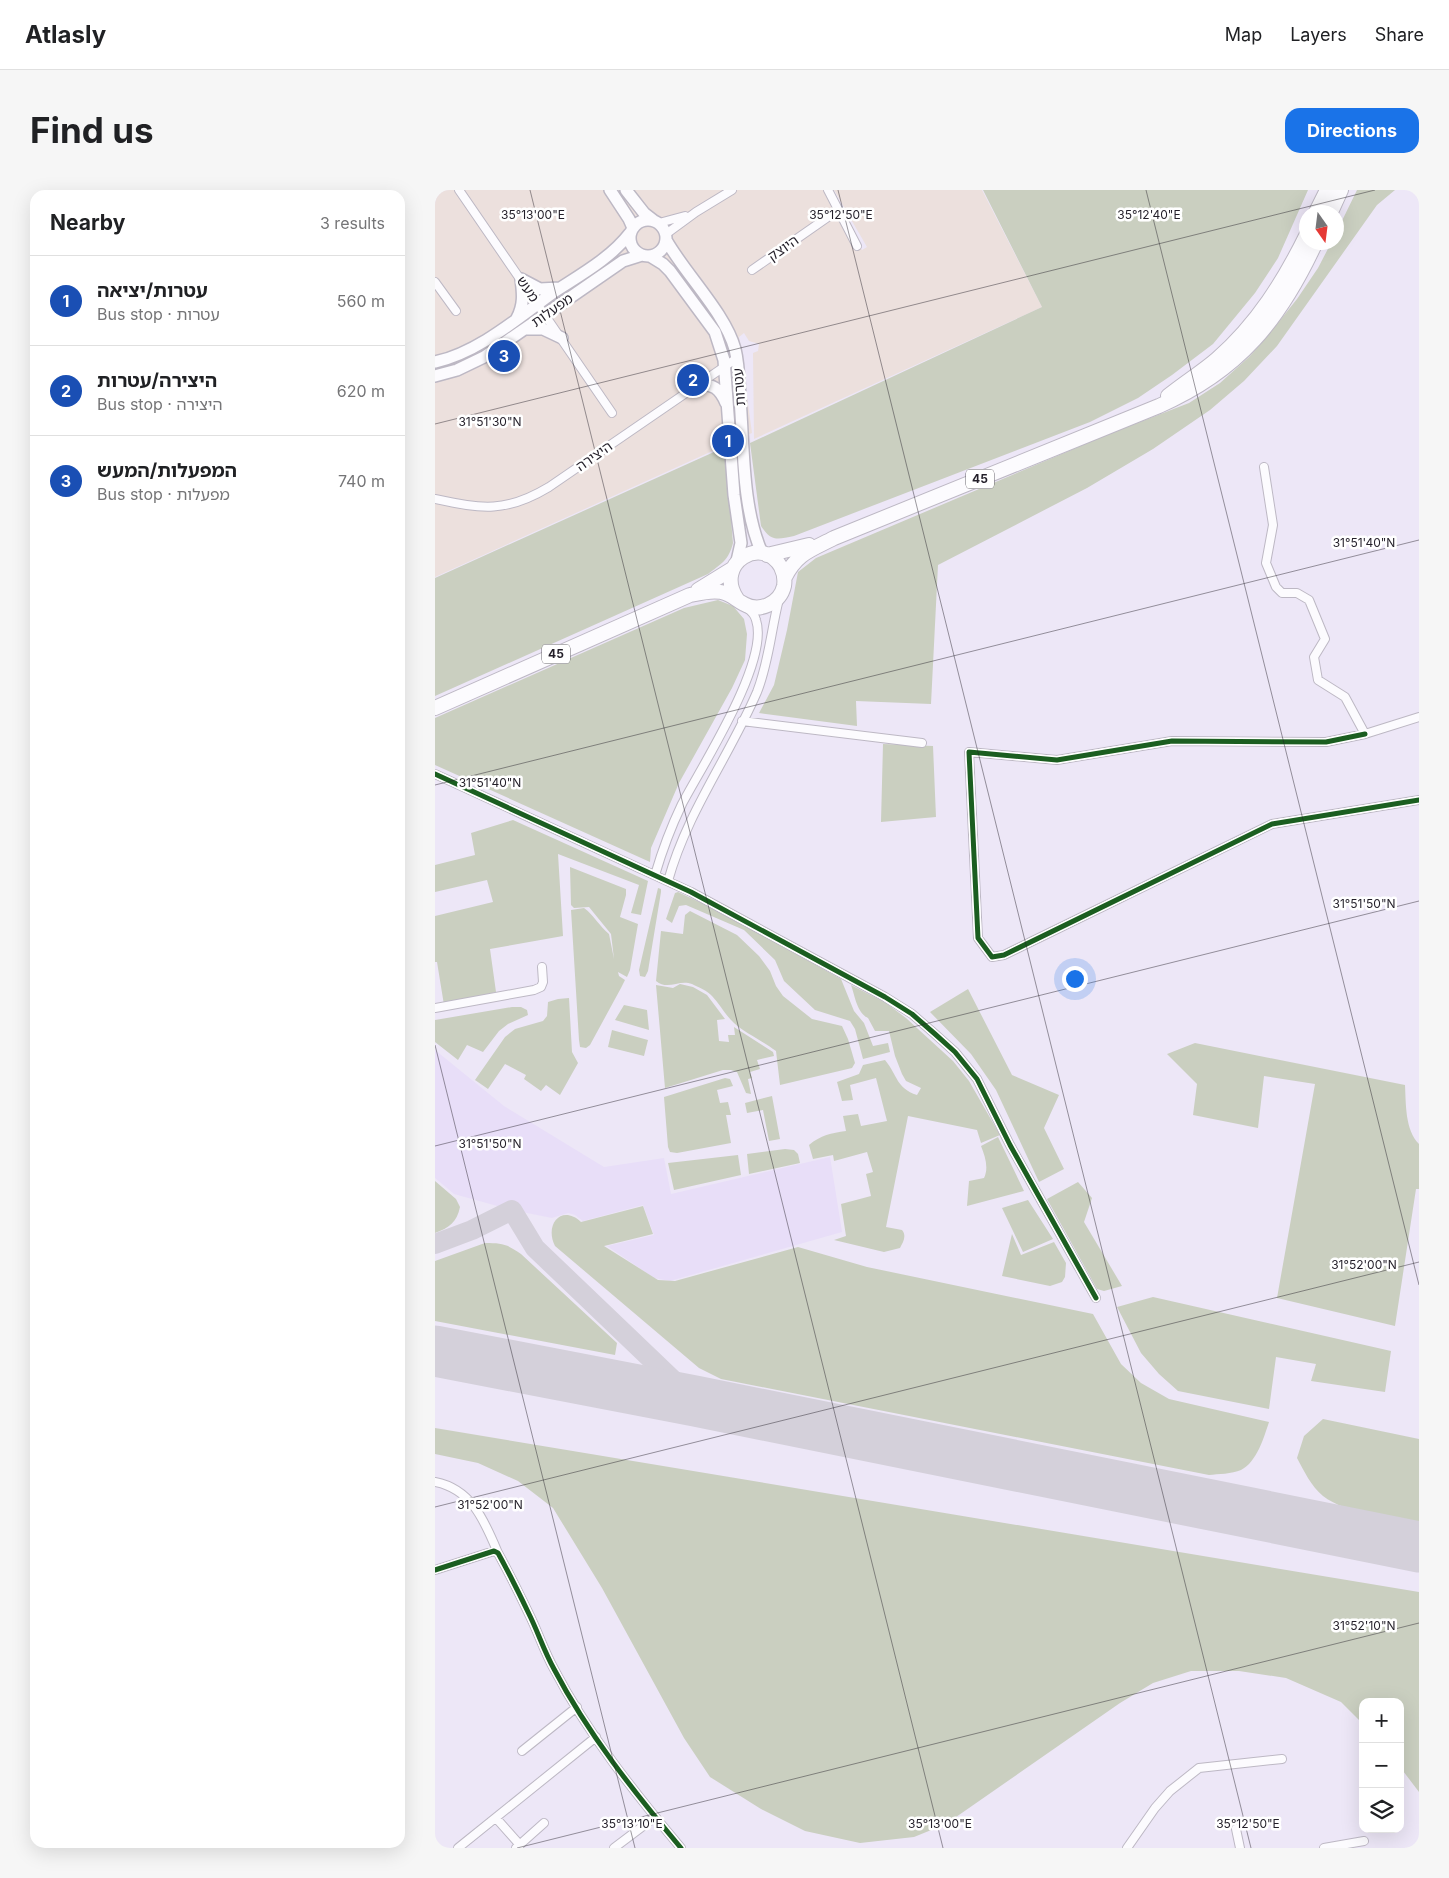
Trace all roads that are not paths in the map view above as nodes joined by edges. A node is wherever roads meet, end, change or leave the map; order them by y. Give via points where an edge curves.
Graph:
1 (459, 190) edge
2 (610, 190) edge
3 (626, 190) edge
4 (828, 190) edge
5 (1327, 190) edge
6 (1341, 190) edge
7 (727, 191) edge
8 (1320, 205) edge
9 (1334, 205) edge
10 (838, 210) junction
11 (696, 212) junction
12 (656, 222) junction
13 (632, 231) junction
14 (666, 237) junction
15 (857, 246) dead end
16 (1299, 249) edge
17 (1312, 250) edge
18 (646, 255) junction
19 (752, 270) dead end
20 (521, 279) junction
21 (435, 282) edge
22 (563, 287) junction
23 (538, 304) junction
24 (456, 311) dead end
25 (546, 315) junction
26 (517, 318) junction
27 (526, 329) junction
28 (561, 338) junction
29 (737, 358) junction
30 (435, 362) edge
31 (725, 366) junction
32 (435, 376) edge
33 (697, 385) junction
34 (728, 407) junction
35 (612, 413) dead end
36 (1125, 419) junction
37 (1264, 467) dead end
38 (435, 500) edge
39 (834, 538) junction
40 (765, 554) junction
41 (735, 565) junction
42 (785, 578) junction
43 (780, 596) junction
44 (678, 600) junction
45 (740, 601) junction
46 (435, 708) edge
47 (1419, 718) edge
48 (742, 721) junction
49 (1365, 734) junction
50 (921, 744) dead end
51 (435, 774) edge
52 (1419, 800) edge
53 (655, 875) junction
54 (668, 882) junction
55 (542, 967) dead end
56 (435, 1008) edge
57 (1096, 1298) dead end
58 (435, 1482) edge
59 (498, 1553) junction
60 (435, 1570) edge
61 (577, 1707) junction
62 (596, 1738) junction
63 (522, 1751) dead end
64 (1282, 1759) dead end
65 (655, 1817) junction
66 (496, 1818) junction
67 (544, 1823) dead end
68 (1236, 1829) dead end
69 (1364, 1841) dead end
70 (518, 1846) edge
71 (458, 1848) edge
72 (614, 1848) edge
73 (681, 1848) edge
74 (1127, 1848) edge
75 (1240, 1848) edge
76 (1325, 1848) edge

1 - 20 street, מעש
2 - 13 street via 629,218
3 - 12 street
4 - 10 street
5 - 8 highway
6 - 9 highway
7 - 11 street
10 - 15 street
10 - 19 street, היוצק
11 - 12 street
11 - 14 street
12 - 13 street via 639,222
12 - 14 street
13 - 18 street via 633,249
13 - 22 street, מפעלות via 611,252
14 - 18 street via 659,252
14 - 29 street, עטרות via 680,264 726,326
16 - 36 highway, 45 via 1267,304 1241,336 1161,400
17 - 36 highway, 45 via 1277,312 1236,359 1180,397
18 - 25 street, מפעלות via 623,261
18 - 31 street, עטרות via 670,271 715,332
20 - 22 street via 540,289
20 - 23 street, מעש
20 - 26 street via 523,300
21 - 24 street
22 - 23 street, מפעלות
23 - 25 street, מעש
23 - 26 street, מפעלות
25 - 27 street, מפעלות
25 - 28 street, מעש
26 - 30 street, מפעלות via 467,351
27 - 28 street via 543,329
27 - 32 street, מפעלות via 473,363
28 - 35 street, מעש
29 - 31 street, היצירה
29 - 40 street, עטרות via 747,494 755,534
31 - 33 street, היצירה
31 - 34 street, עטרות
33 - 34 street via 706,384 719,389
33 - 38 street, היצירה via 549,487 525,500 476,508
34 - 41 street, עטרות via 741,543
36 - 39 highway, 45
37 - 49 street via 1273,525 1266,563 1282,593 1297,593 1309,600 1325,639 1314,657 1318,680 1345,697
39 - 40 highway, 45
39 - 42 highway, 45 via 801,555
40 - 41 highway, 45 via 749,554
40 - 42 highway via 779,564
41 - 44 highway, 45 via 711,583
41 - 45 highway via 730,584
42 - 43 highway, 45
43 - 45 highway, 45 via 767,606 752,607
43 - 48 street via 763,675
44 - 45 highway, 45 via 713,591
44 - 46 highway, 45
45 - 53 street via 756,620 757,639 750,671 679,811
47 - 49 street
48 - 50 street
48 - 54 street via 695,811 678,848
49 - 52 street via 1326,742 1172,741 1057,760 969,752 978,938 991,957 1004,955 1272,824
51 - 53 street
53 - 54 street
54 - 57 street via 885,996 912,1014 955,1052 977,1079 1010,1145
55 - 56 street via 543,982 535,990
58 - 59 street via 447,1485 470,1501 482,1516
59 - 60 street via 486,1553
59 - 61 street via 553,1668
61 - 62 street
61 - 63 street
62 - 65 street
62 - 66 street
64 - 74 street via 1199,1768 1169,1791
65 - 72 street
65 - 73 street
66 - 70 street
66 - 71 street
67 - 70 street
68 - 75 street
69 - 76 street

